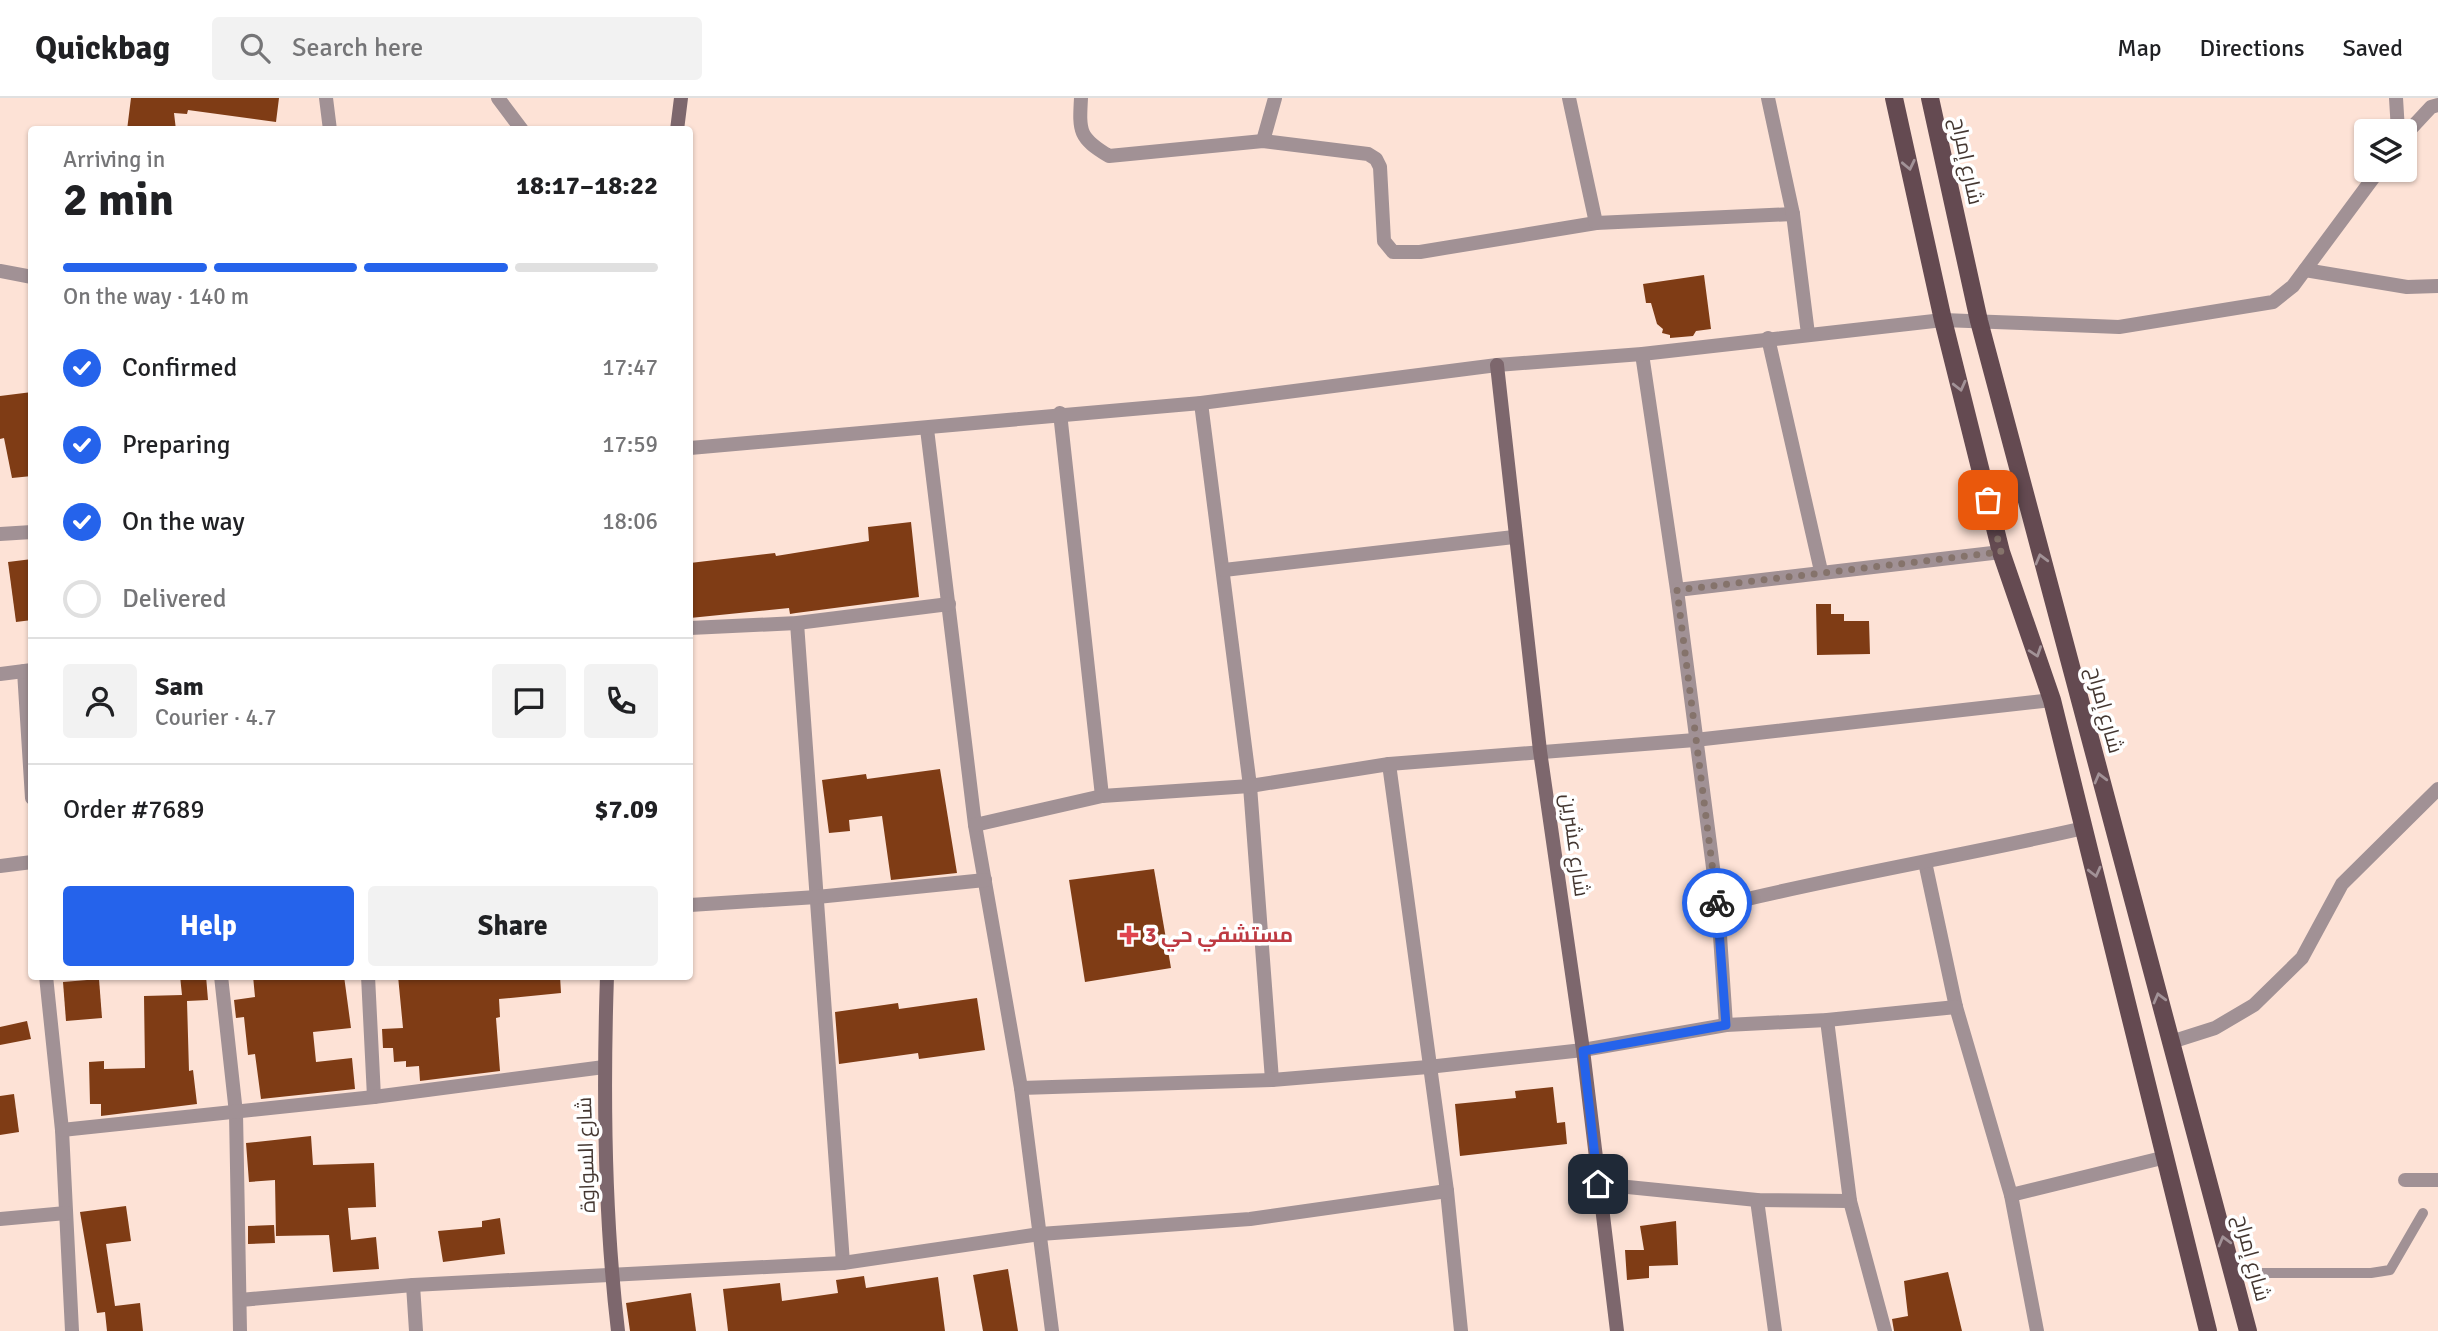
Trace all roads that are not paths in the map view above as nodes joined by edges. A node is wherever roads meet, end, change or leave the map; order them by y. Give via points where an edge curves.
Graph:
1 (326, 98) edge
2 (498, 98) edge
3 (681, 98) edge
4 (1081, 98) edge
5 (1275, 98) edge
6 (1569, 98) edge
7 (1768, 98) edge
8 (1894, 98) edge
9 (1930, 98) edge
10 (2396, 98) edge
11 (2438, 104) edge
12 (2397, 119) edge
13 (2417, 122) edge
14 (330, 126) edge
15 (519, 126) edge
16 (678, 126) edge
17 (1263, 141) junction
18 (2370, 182) edge
19 (1793, 214) junction
20 (1595, 223) junction
21 (2305, 270) junction
22 (0, 271) edge
23 (28, 276) edge
24 (2438, 286) edge
25 (1943, 320) junction
26 (1979, 321) junction
27 (1808, 334) junction
28 (1768, 338) junction
29 (1642, 354) junction
30 (1497, 365) junction
31 (1201, 403) junction
32 (1060, 413) junction
33 (928, 429) junction
34 (693, 448) edge
35 (28, 531) edge
36 (0, 534) edge
37 (1514, 537) junction
38 (2001, 552) junction
39 (1224, 570) junction
40 (1821, 571) junction
41 (1677, 590) junction
42 (949, 604) junction
43 (797, 623) junction
44 (693, 628) edge
45 (28, 671) edge
46 (0, 674) edge
47 (2052, 700) junction
48 (1695, 740) junction
49 (1540, 751) junction
50 (1389, 764) junction
51 (1250, 786) junction
52 (2438, 789) edge
53 (1102, 796) junction
54 (2438, 804) edge
55 (2420, 805) junction
56 (975, 825) junction
57 (2084, 828) junction
58 (28, 862) edge
59 (1925, 862) junction
60 (0, 866) edge
61 (985, 880) junction
62 (817, 897) junction
63 (693, 905) edge
64 (1718, 906) junction
65 (47, 980) edge
66 (221, 980) edge
67 (368, 980) edge
68 (607, 980) edge
69 (1956, 1007) junction
70 (1827, 1020) junction
71 (1726, 1025) junction
72 (2171, 1042) junction
73 (1583, 1051) junction
74 (604, 1067) junction
75 (1428, 1067) junction
76 (1272, 1080) junction
77 (1021, 1088) junction
78 (374, 1097) junction
79 (236, 1114) junction
80 (62, 1130) junction
81 (2166, 1157) junction
82 (2405, 1180) dead end
83 (2438, 1180) edge
84 (1598, 1184) junction
85 (1447, 1191) junction
86 (2011, 1195) junction
87 (1757, 1200) junction
88 (1850, 1201) junction
89 (66, 1213) junction
90 (2424, 1213) dead end
91 (0, 1219) edge
92 (1040, 1234) junction
93 (843, 1263) junction
94 (2232, 1273) junction
95 (611, 1274) junction
96 (413, 1284) junction
97 (240, 1300) junction
98 (72, 1331) edge
99 (240, 1331) edge
100 (416, 1331) edge
101 (618, 1331) edge
102 (1052, 1331) edge
103 (1461, 1331) edge
104 (1617, 1331) edge
105 (1775, 1331) edge
106 (1885, 1331) edge
107 (2037, 1331) edge
108 (2208, 1331) edge
109 (2248, 1331) edge

1 - 14 street
2 - 15 street
3 - 16 street
4 - 17 street via 1080,124 1088,144 1109,156
5 - 17 street
6 - 20 street
7 - 19 street
8 -> 25 main road
9 - 26 main road, شارع إمراح
10 - 12 street
11 - 13 street
17 - 20 street via 1368,154 1376,159 1384,241 1393,252 1420,252
18 - 21 street
19 - 20 street
19 - 27 street
21 - 24 street via 2407,287
21 - 26 street via 2273,302 2119,327
22 - 23 street
25 - 26 street
25 - 27 street
25 -> 38 main road
72 -> 26 main road, شارع إمراح
27 - 28 street
28 - 29 street
28 - 40 street
29 - 30 street
29 - 41 street
30 - 31 street
30 - 37 street, شارع عشرين
31 - 32 street
31 - 39 street
32 - 33 street
32 - 53 street
33 - 34 street
33 - 42 street
35 - 36 street
37 - 39 street
37 - 49 street, شارع عشرين
38 - 40 street
38 -> 47 main road
39 - 51 street
40 - 41 street
41 - 48 street
42 - 43 street
42 - 56 street
43 - 44 street
43 - 62 street
45 - 46 street
47 - 48 street
47 - 57 main road
48 - 49 street
48 - 64 street
49 - 50 street
49 - 73 street, شارع عشرين
50 - 51 street
50 - 75 street
51 - 53 street
51 - 76 street
52 - 55 street
53 - 56 street
54 - 55 street
55 - 72 street via 2342,884 2302,958 2254,1005 2216,1028
56 - 61 street
57 - 59 street
57 -> 81 main road
58 - 60 street
59 - 64 street
59 - 69 street
61 - 62 street
61 - 77 street
62 - 63 street
62 - 93 street
64 - 71 street
65 - 80 street
66 - 79 street
67 - 78 street
68 - 74 street, شارع السواوة
69 - 70 street
69 - 86 street
70 - 71 street
70 - 88 street
71 - 73 street
94 -> 72 main road, شارع إمراح
73 - 75 street
73 - 84 street, شارع عشرين
74 - 78 street
74 - 95 street, شارع السواوة
75 - 76 street
75 - 85 street
76 - 77 street
77 - 92 street
78 - 79 street
79 - 80 street
79 - 97 street
80 - 89 street
81 - 86 street
81 - 108 main road
82 - 83 street
84 - 87 street
84 - 104 street, شارع عشرين
85 - 92 street via 1250,1219
85 - 103 street
86 - 107 street
87 - 88 street
87 - 105 street
88 - 106 street
89 - 91 street
89 - 98 street
90 - 94 lane via 2390,1270
92 - 93 street
92 - 102 street
93 - 95 street
94 - 109 main road, شارع إمراح
95 - 96 street
95 - 101 street, شارع السواوة
96 - 97 street
96 - 100 street
97 - 99 street

